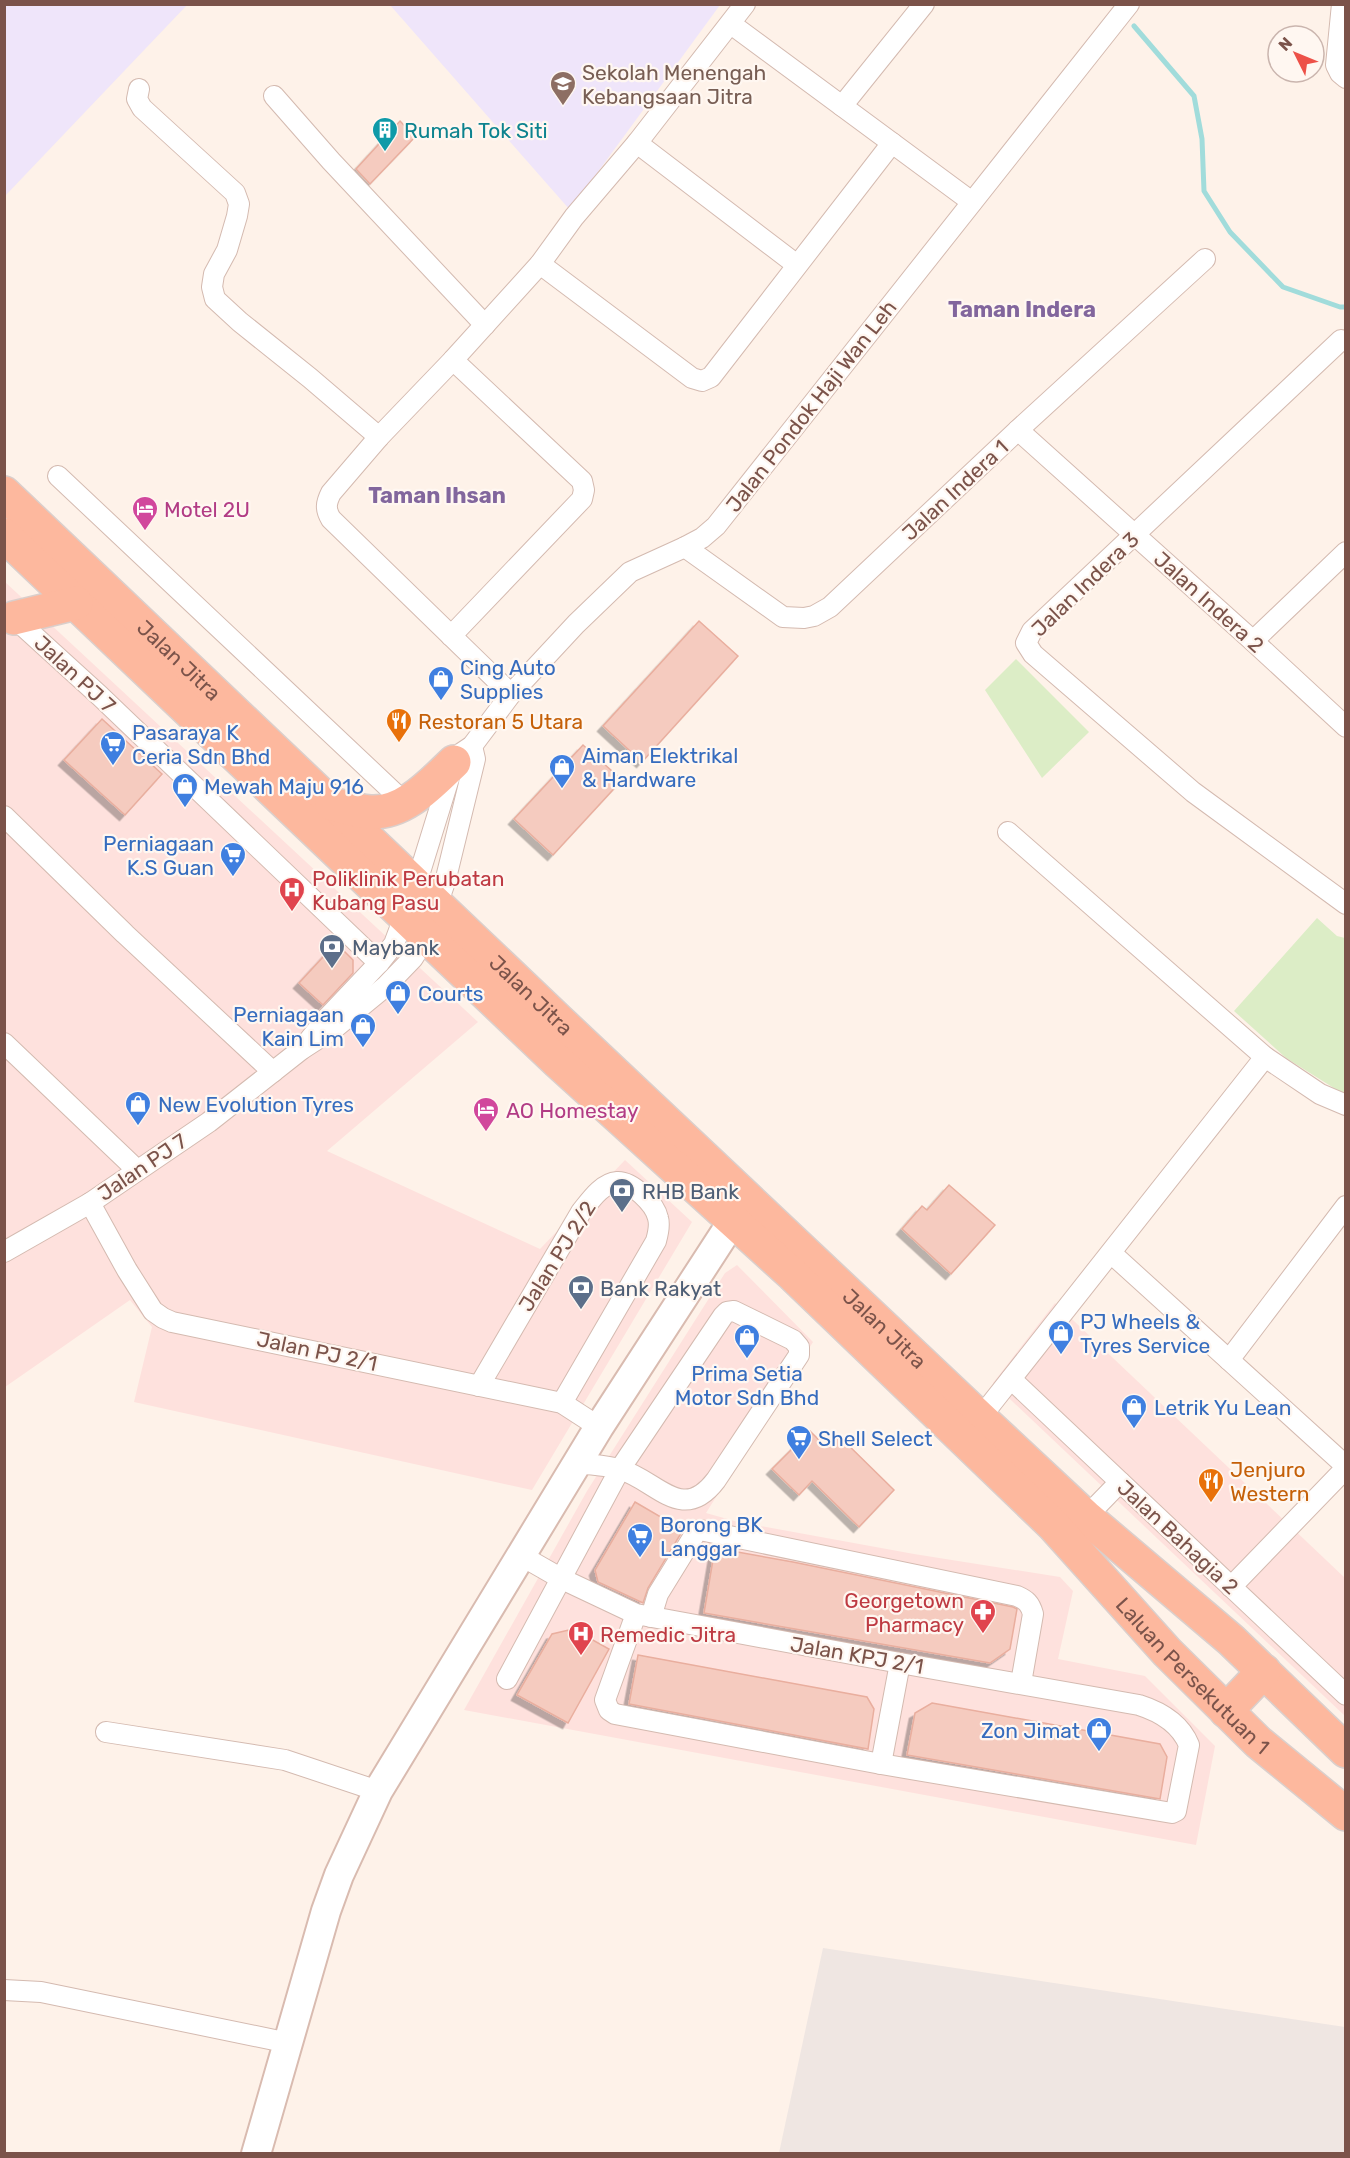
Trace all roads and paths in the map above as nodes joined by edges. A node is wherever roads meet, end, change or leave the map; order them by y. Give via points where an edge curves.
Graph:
1 (745, 4) edge
2 (924, 4) edge
3 (1130, 4) edge
4 (1342, 4) edge
5 (731, 24) junction
6 (1346, 78) edge
7 (139, 89) dead end
8 (274, 96) dead end
9 (842, 106) junction
10 (637, 143) junction
11 (892, 143) junction
12 (972, 202) junction
13 (1205, 259) dead end
14 (540, 264) junction
15 (797, 265) junction
16 (484, 325) junction
17 (1341, 340) dead end
18 (453, 360) junction
19 (1018, 430) junction
20 (379, 437) junction
21 (58, 476) dead end
22 (4, 492) edge
23 (4, 535) edge
24 (1135, 535) junction
25 (685, 547) junction
26 (1346, 552) edge
27 (76, 603) junction
28 (9, 614) edge
29 (451, 636) junction
30 (1253, 641) junction
31 (511, 694) junction
32 (1346, 727) edge
33 (463, 754) junction
34 (405, 803) junction
35 (332, 804) junction
36 (8, 828) edge
37 (1008, 832) dead end
38 (427, 895) junction
39 (1346, 904) edge
40 (415, 927) junction
41 (379, 963) junction
42 (302, 1049) junction
43 (8, 1055) edge
44 (1265, 1057) junction
45 (273, 1072) junction
46 (1346, 1105) edge
47 (137, 1170) junction
48 (90, 1203) junction
49 (1346, 1206) edge
50 (734, 1219) junction
51 (4, 1252) edge
52 (1111, 1253) junction
53 (1229, 1360) junction
54 (1011, 1378) junction
55 (479, 1386) junction
56 (562, 1403) junction
57 (980, 1418) junction
58 (599, 1427) junction
59 (578, 1463) junction
60 (1346, 1467) edge
61 (620, 1469) junction
62 (1120, 1482) junction
63 (1062, 1494) joint
64 (1086, 1517) junction
65 (1053, 1525) joint
66 (520, 1555) junction
67 (562, 1579) junction
68 (1232, 1587) junction
69 (644, 1615) junction
70 (900, 1663) junction
71 (1264, 1671) junction
72 (507, 1679) dead end
73 (1021, 1683) junction
74 (1346, 1695) edge
75 (1226, 1711) junction
76 (106, 1732) dead end
77 (1346, 1751) edge
78 (881, 1764) junction
79 (378, 1791) junction
80 (1346, 1814) edge
81 (4, 1990) edge
82 (289, 2043) junction
83 (256, 2154) edge

1 - 5 street
2 - 9 street
3 - 12 street, Jalan Pondok Haji Wan Leh
4 - 6 street via 1336,65
5 - 9 street
5 - 10 street
7 - 20 street via 137,99 142,108 235,193 237,216 213,274 215,298
8 - 16 street
9 - 11 street
10 - 14 street
10 - 15 street
11 - 12 street
11 - 15 street
12 - 25 street, Jalan Pondok Haji Wan Leh via 716,526
13 - 19 street, Jalan Indera 1
14 - 15 street via 692,378 702,381 711,377
14 - 16 street
16 - 18 street
17 - 24 street, Jalan Indera 3
18 - 20 street
18 - 29 street via 582,482 584,490 582,500
19 - 24 street, Jalan Indera 2
19 - 25 street, Jalan Indera 1 via 830,607 814,616 783,617
20 - 29 street via 331,493 327,512
21 - 34 street
22 - 35 highway, Jalan Jitra
23 - 27 highway, Jalan Jitra
24 - 30 street, Jalan Indera 2
24 - 39 street, Jalan Indera 3 via 1032,631 1026,643 1033,654 1193,792
25 - 31 street, Jalan Pondok Haji Wan Leh via 630,572
26 - 30 street
27 - 28 highway
27 - 40 highway, Jalan Jitra
28 - 41 street, Jalan PJ 7
29 - 31 street
30 - 32 street, Jalan Indera 2
31 - 33 street, Jalan Pondok Haji Wan Leh
33 - 34 highway
33 - 38 street, Jalan Pondok Haji Wan Leh
33 - 38 street, Jalan Pondok Haji Wan Leh via 475,759
34 - 35 highway via 394,809 369,812
35 - 38 highway, Jalan Jitra
36 - 45 street
37 - 44 street
38 - 40 street
38 - 40 street, Jalan Pondok Haji Wan Leh
38 - 57 highway, Jalan Jitra
40 - 41 street
40 - 42 street via 413,958 336,1027
40 - 50 highway, Jalan Jitra via 558,1062
41 - 42 street
42 - 45 street, Jalan PJ 7
43 - 47 street
44 - 46 street via 1320,1094
44 - 52 street
45 - 47 street, Jalan PJ 7 via 209,1122
47 - 48 street, Jalan PJ 7
48 - 51 street, Jalan PJ 7
48 - 55 street, Jalan PJ 2/1 via 153,1311 163,1318
49 - 53 street
50 - 58 main road
50 - 65 highway, Jalan Jitra
52 - 53 street
52 - 54 street
53 - 60 street
54 - 57 street
54 - 62 street, Jalan Bahagia 2
55 - 56 street, Jalan PJ 2/1
55 - 56 street, Jalan PJ 2/2 via 581,1212 591,1199 619,1181 651,1203 659,1220 656,1241
56 - 58 street, Jalan PJ 2/1
57 - 63 highway, Jalan Jitra
58 - 59 main road
59 - 61 street
59 - 66 main road
60 - 68 street
61 - 61 street via 727,1311 793,1340 800,1347 799,1355 716,1480 700,1497 680,1500
61 - 67 street
62 - 64 street
62 - 68 street, Jalan Bahagia 2
63 - 64 highway, Laluan Persekutuan 1
64 - 71 highway, Laluan Persekutuan 1
65 - 75 highway, Laluan Persekutuan 1 via 1167,1652
66 - 67 street, Jalan KPJ 2/1
66 - 79 main road
67 - 69 street, Jalan KPJ 2/1
67 - 72 street
68 - 74 street, Jalan Bahagia 2
69 - 70 street, Jalan KPJ 2/1
69 - 73 street via 700,1530 1026,1600 1033,1614
69 - 78 street via 605,1700 615,1714
70 - 73 street, Jalan KPJ 2/1
70 - 78 street
71 - 75 highway
71 - 77 highway, Laluan Persekutuan 1
73 - 78 street, Jalan KPJ 2/1 via 1152,1709 1178,1726 1189,1745 1176,1811
75 - 80 highway, Laluan Persekutuan 1
76 - 79 street via 285,1760
79 - 82 main road via 329,1902
81 - 82 street via 41,1992
82 - 83 main road

